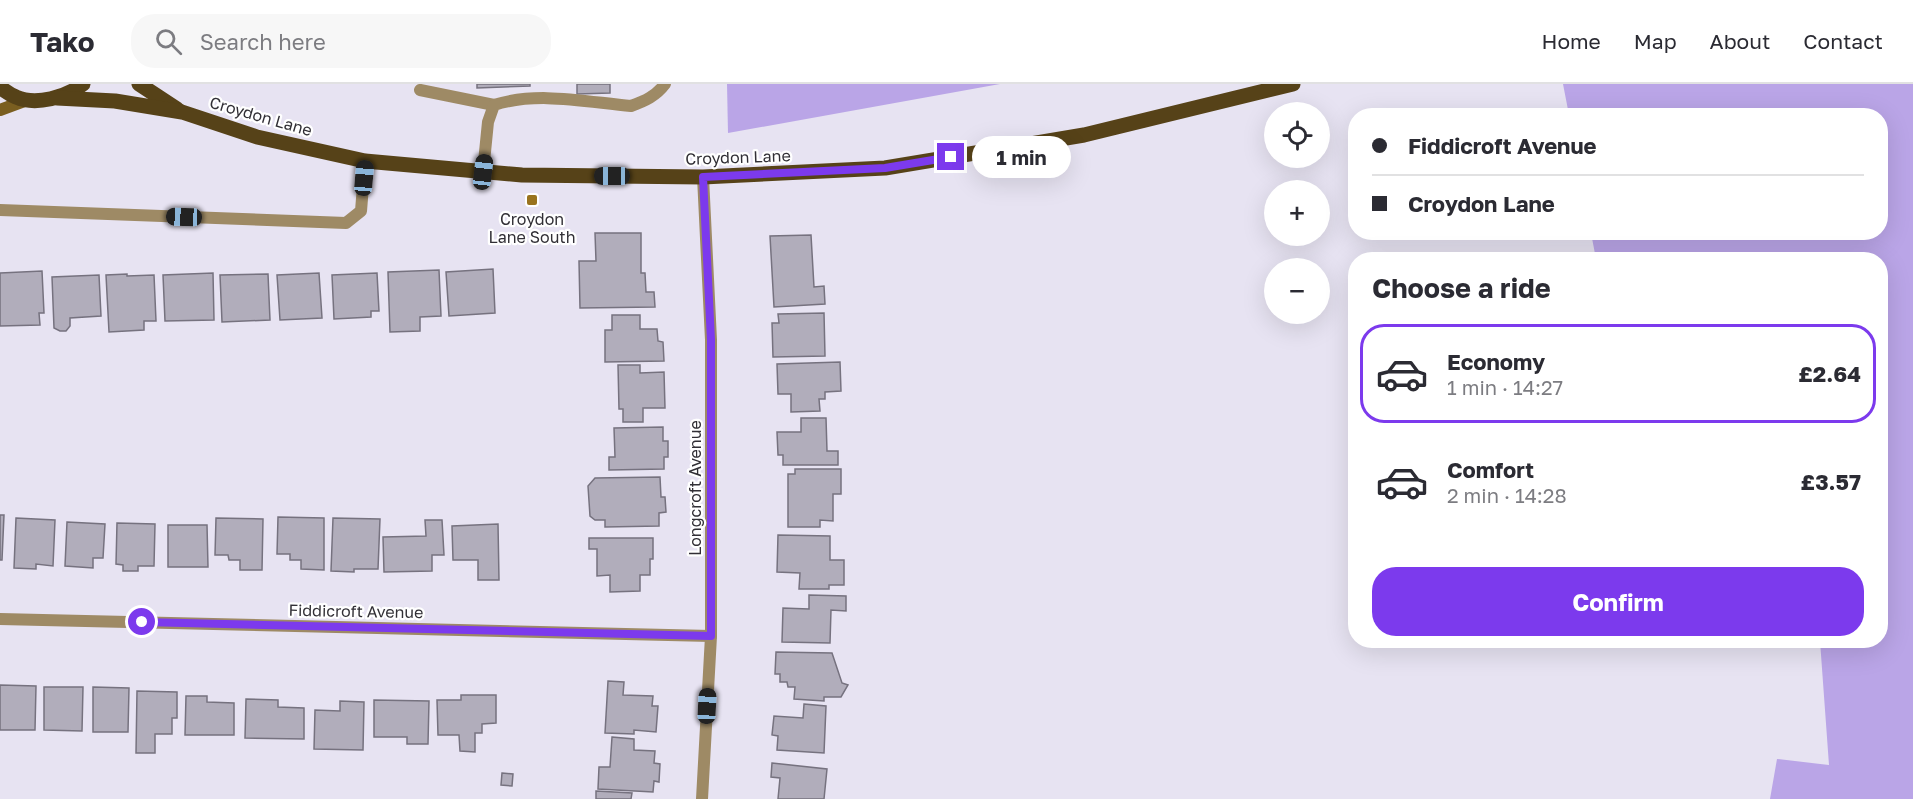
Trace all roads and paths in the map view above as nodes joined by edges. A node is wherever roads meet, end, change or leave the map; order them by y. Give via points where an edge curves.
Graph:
1 (83, 84) edge
2 (139, 84) edge
3 (665, 84) edge
4 (1293, 84) edge
5 (0, 87) edge
6 (420, 90) dead end
7 (57, 98) junction
8 (27, 100) junction
9 (494, 105) junction
10 (0, 110) edge
11 (182, 112) junction
12 (365, 161) junction
13 (483, 172) junction
14 (703, 177) junction
15 (0, 210) edge
16 (0, 619) edge
17 (711, 636) junction
18 (702, 799) edge

1 - 7 main road
2 - 11 main road, Croydon Lane
3 - 9 street via 659,92 631,106 534,98
4 - 14 main road, Croydon Lane via 1084,135 885,168
5 - 8 main road
6 - 9 street
7 - 8 main road, Croydon Lane
7 - 11 main road, Croydon Lane via 115,101
8 - 10 main road
9 - 13 street via 488,122
11 - 12 main road, Croydon Lane via 257,137
12 - 13 main road, Croydon Lane
12 - 15 street via 361,211 346,223
13 - 14 main road, Croydon Lane
14 - 17 street, Longcroft Avenue via 711,340
16 - 17 street, Fiddicroft Avenue
17 - 18 street, Longcroft Avenue

